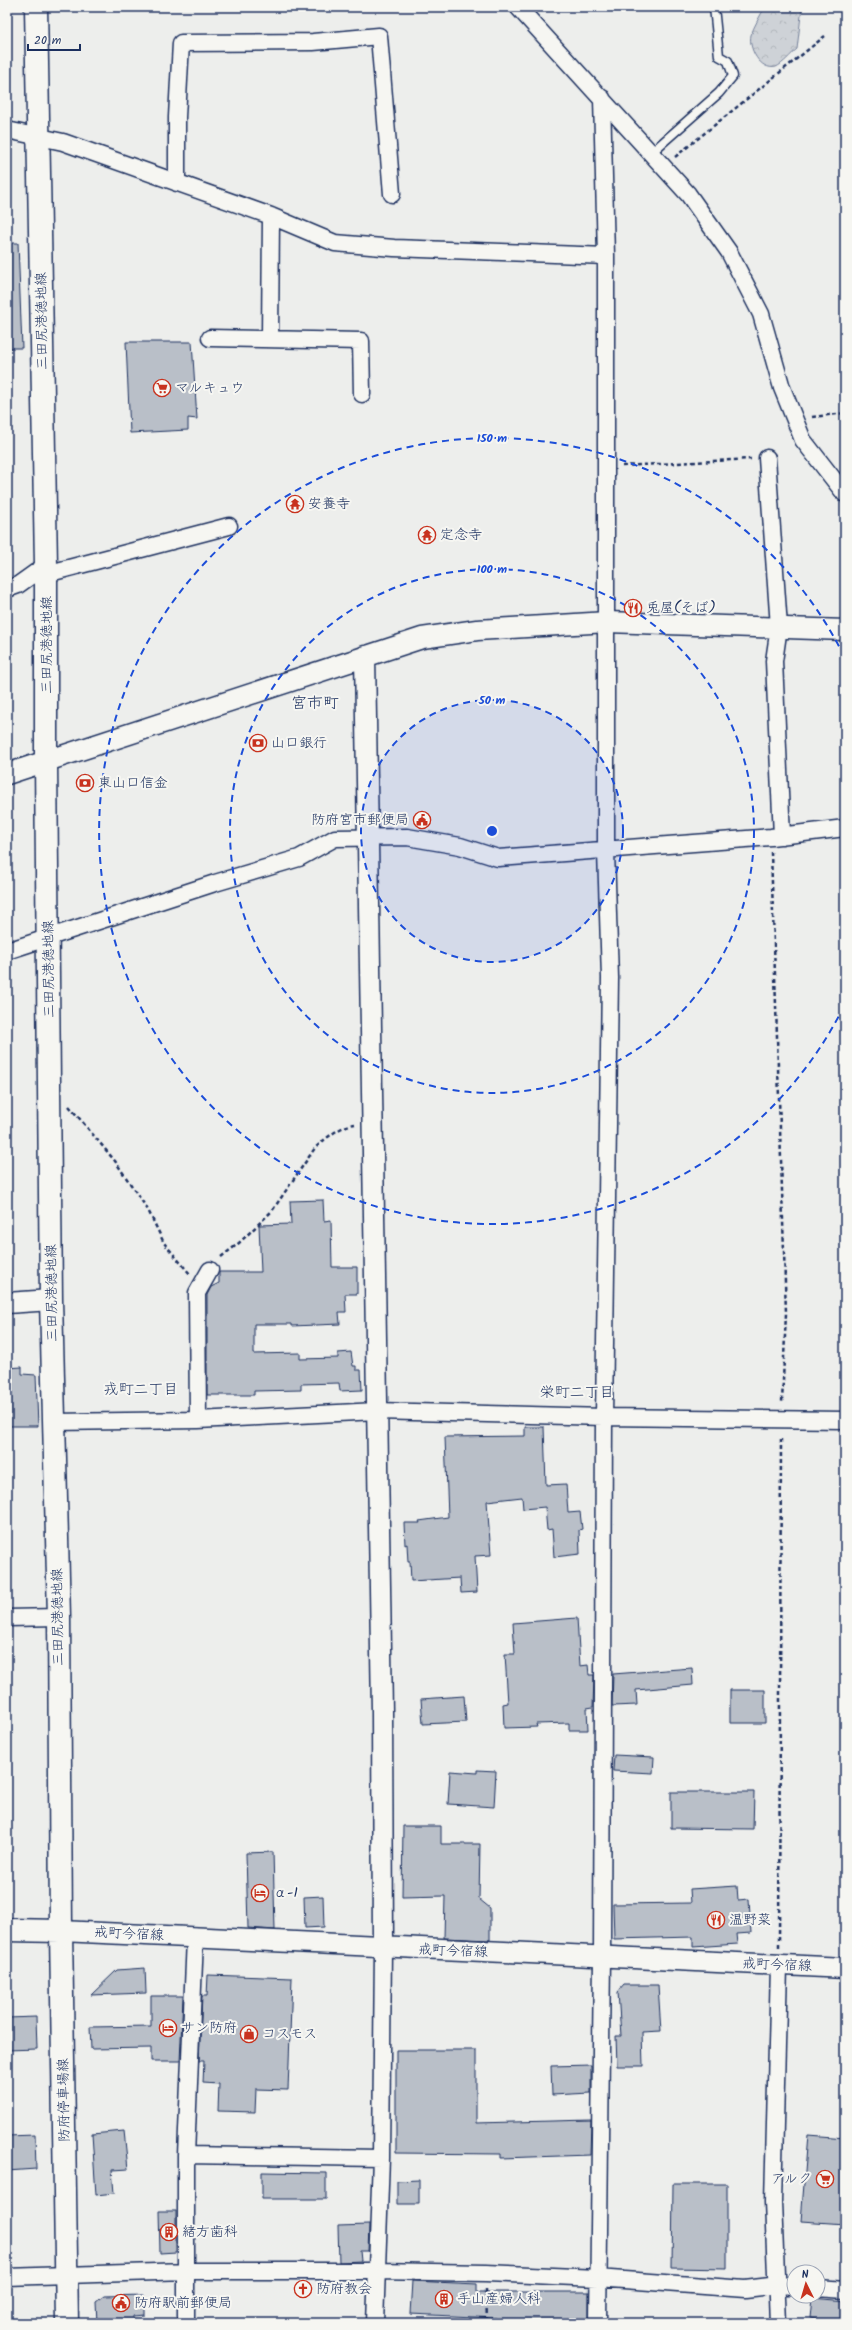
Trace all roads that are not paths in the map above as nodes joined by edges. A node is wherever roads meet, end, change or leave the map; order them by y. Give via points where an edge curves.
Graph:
1 (36, 7) edge
2 (518, 7) edge
3 (714, 7) edge
4 (602, 98) junction
5 (7, 130) edge
6 (39, 138) junction
7 (652, 152) junction
8 (177, 183) junction
9 (392, 194) dead end
10 (271, 216) junction
11 (606, 256) junction
12 (210, 338) dead end
13 (270, 338) junction
14 (362, 394) dead end
15 (767, 458) road end
16 (845, 494) edge
17 (229, 526) dead end
18 (46, 570) junction
19 (7, 589) edge
20 (607, 622) junction
21 (779, 627) junction
22 (845, 630) edge
23 (364, 656) junction
24 (46, 761) junction
25 (7, 774) edge
26 (845, 828) edge
27 (776, 837) junction
28 (369, 838) junction
29 (606, 851) junction
30 (49, 938) junction
31 (7, 951) edge
32 (210, 1270) road end
33 (51, 1300) junction
34 (7, 1302) edge
35 (377, 1411) junction
36 (604, 1417) junction
37 (198, 1420) junction
38 (845, 1420) edge
39 (54, 1422) junction
40 (7, 1618) edge
41 (59, 1618) junction
42 (7, 1930) edge
43 (61, 1931) junction
44 (195, 1938) junction
45 (383, 1948) junction
46 (602, 1957) junction
47 (779, 1966) junction
48 (845, 1968) edge
49 (186, 2155) junction
50 (380, 2158) junction
51 (186, 2271) junction
52 (377, 2271) junction
53 (67, 2275) junction
54 (7, 2277) edge
55 (597, 2278) junction
56 (778, 2285) junction
57 (786, 2286) edge
58 (826, 2289) edge
59 (845, 2290) edge
60 (67, 2323) edge
61 (186, 2323) edge
62 (375, 2323) edge
63 (598, 2323) edge
64 (778, 2323) edge

1 - 6 main road, 三田尻港徳地線
2 - 4 street
3 - 7 lane via 719,56 728,61 734,76 719,93
4 - 7 street
4 - 11 street
5 - 6 street
6 - 8 street via 63,142
6 - 18 main road, 三田尻港徳地線
7 - 16 street via 688,194 729,252 761,314 782,388 803,440
8 - 9 street via 181,43 313,42 379,36
8 - 10 street
10 - 11 street via 335,243 358,246
10 - 13 street
11 - 20 street
12 - 13 street
13 - 14 street via 361,341
15 - 21 street
17 - 18 street
18 - 19 street
18 - 24 main road, 三田尻港徳地線
20 - 21 street
20 - 23 street via 477,630 422,638
20 - 29 street
21 - 22 street
21 - 27 street via 774,661
23 - 24 street
23 - 28 street
24 - 25 street
24 - 30 main road, 三田尻港徳地線
26 - 27 street
27 - 29 street
28 - 29 street via 407,837 460,846 498,858
28 - 30 street via 335,838 299,858
28 - 35 street
29 - 36 street via 610,986
30 - 31 street
30 - 33 main road, 三田尻港徳地線
32 - 37 street via 197,1293
33 - 34 street
33 - 39 main road, 三田尻港徳地線
35 - 36 street
35 - 37 street
35 - 45 street
36 - 38 street
36 - 46 street
37 - 39 street
39 - 41 main road, 三田尻港徳地線
40 - 41 street
41 - 43 main road, 三田尻港徳地線
42 - 43 main road
43 - 44 street, 戒町今宿線
43 - 53 main road, 防府停車場線
44 - 45 street, 戒町今宿線
44 - 49 street
45 - 46 street, 戒町今宿線
45 - 50 street
46 - 47 street, 戒町今宿線
46 - 55 street
47 - 48 street, 戒町今宿線
47 - 56 street via 773,2202
49 - 50 street
49 - 51 street
50 - 52 street
51 - 52 street
51 - 53 street
51 - 61 street
52 - 55 street
52 - 62 street
53 - 54 street
53 - 60 main road, 防府停車場線
55 - 56 street via 745,2289
55 - 63 street
56 - 57 street
56 - 64 street
58 - 59 street

